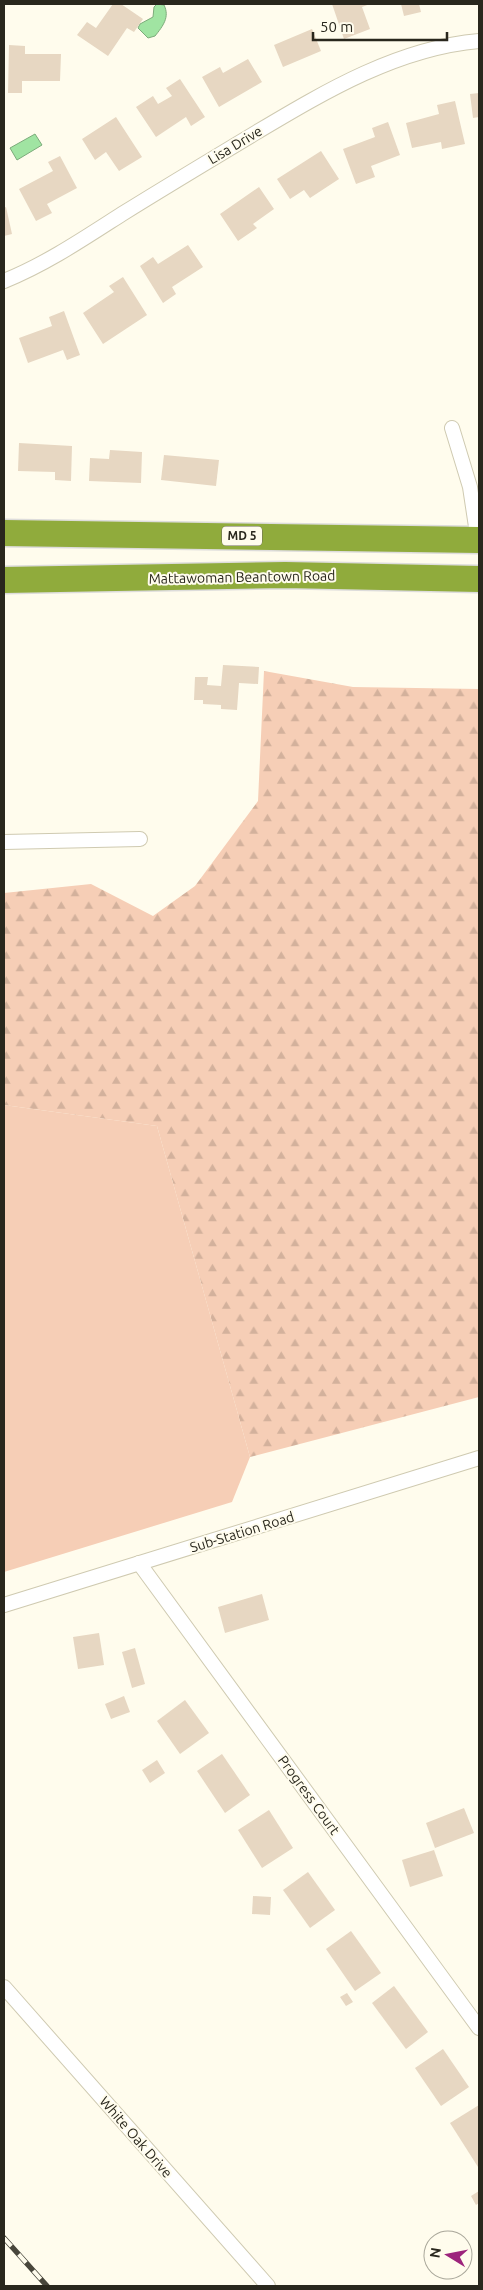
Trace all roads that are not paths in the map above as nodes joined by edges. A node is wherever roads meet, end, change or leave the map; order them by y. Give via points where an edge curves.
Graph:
1 (479, 41) edge
2 (4, 282) edge
3 (452, 428) dead end
4 (4, 533) edge
5 (479, 548) edge
6 (440, 577) junction
7 (479, 579) edge
8 (4, 580) edge
9 (140, 839) dead end
10 (4, 842) edge
11 (479, 1458) edge
12 (139, 1564) junction
13 (4, 1605) edge
14 (4, 1987) edge
15 (479, 2028) edge
16 (268, 2286) edge

1 - 2 street, Lisa Drive via 424,51 367,71 182,176 48,262
3 - 5 street via 470,487
4 - 5 highway, MD 5
5 - 6 highway via 468,563
6 - 7 highway, Mattawoman Beantown Road
6 - 8 highway, Mattawoman Beantown Road via 285,575
9 - 10 street
11 - 12 street, Sub-Station Road
12 - 13 street, Sub-Station Road
12 - 15 street, Progress Court
14 - 16 street, White Oak Drive

